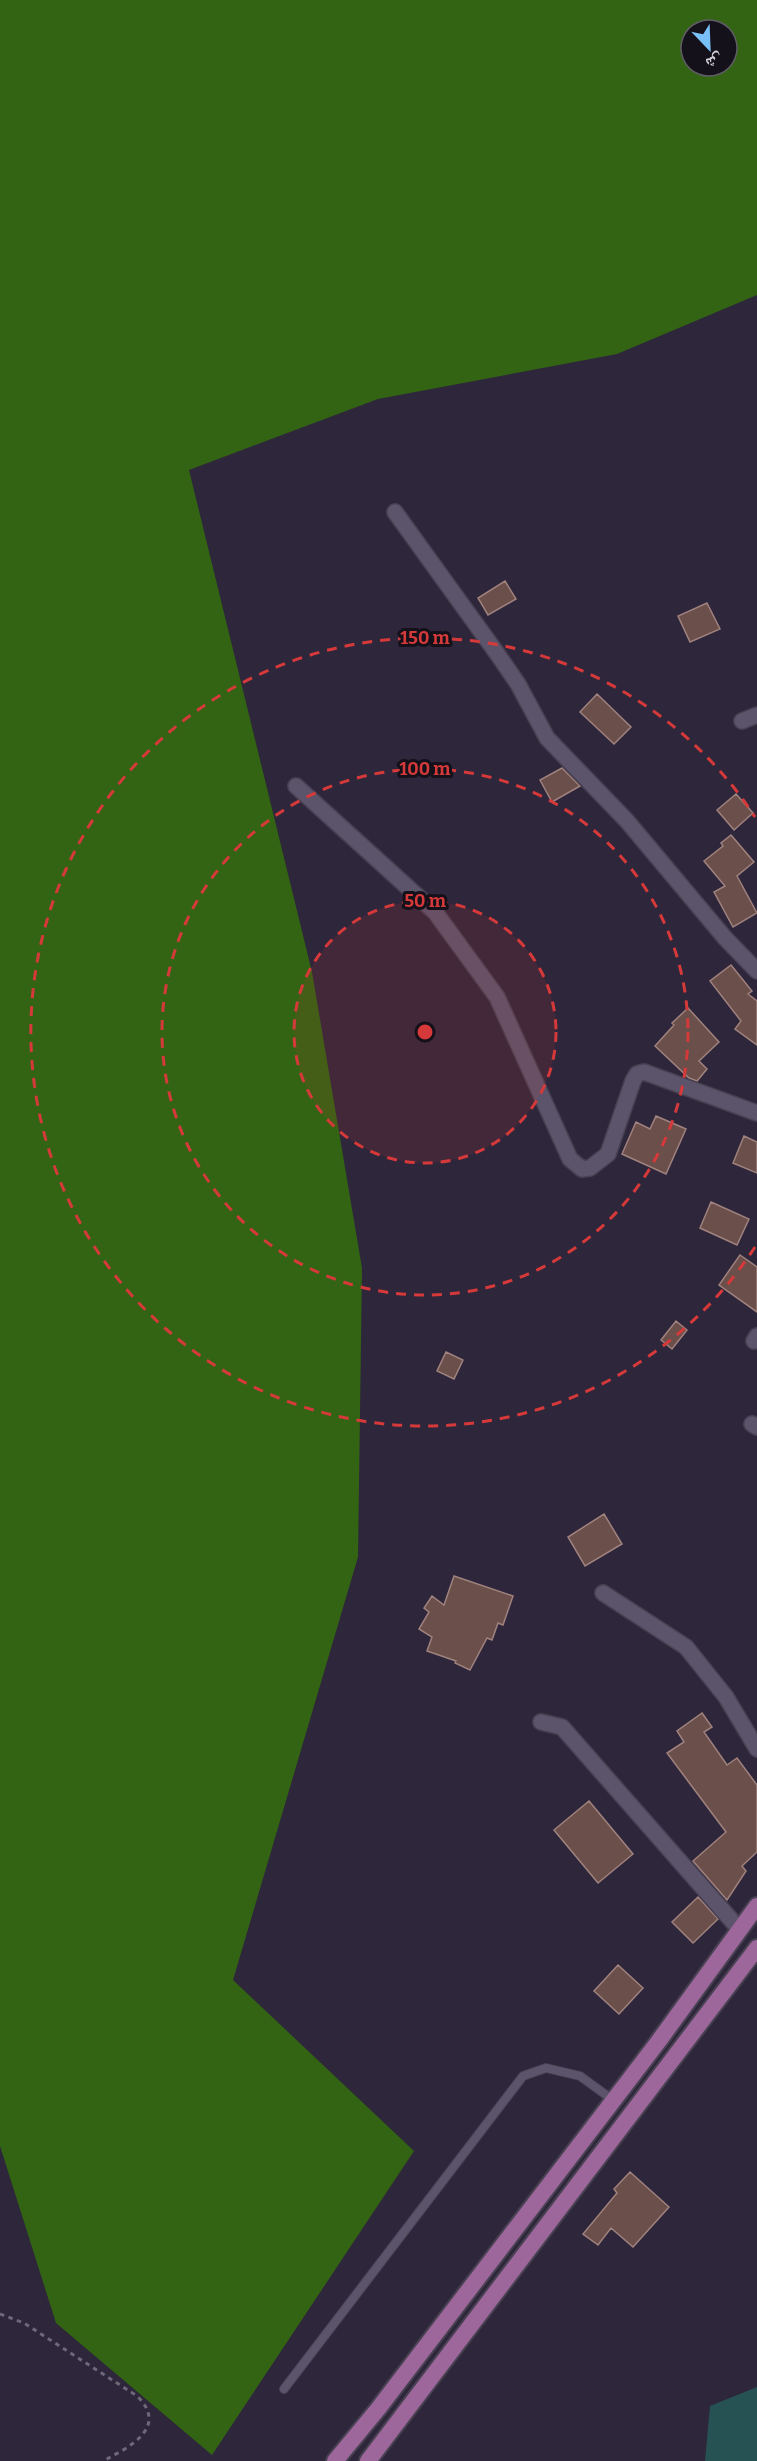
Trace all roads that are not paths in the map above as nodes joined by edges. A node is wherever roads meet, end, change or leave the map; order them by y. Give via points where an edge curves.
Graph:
1 (395, 512) dead end
2 (757, 715) edge
3 (742, 721) dead end
4 (297, 786) dead end
5 (757, 971) edge
6 (757, 1113) edge
7 (603, 1593) dead end
8 (541, 1722) dead end
9 (757, 1749) edge
10 (757, 1906) edge
11 (740, 1930) junction
12 (757, 1948) edge
13 (613, 2100) junction
14 (284, 2389) dead end
15 (335, 2461) edge
16 (368, 2461) edge

1 - 5 street via 518,684 546,738 627,821
2 - 3 street
4 - 6 street via 435,912 497,997 570,1159 582,1169 590,1168 608,1154 633,1081 644,1072
7 - 9 street via 686,1647 726,1696
8 - 11 street via 562,1727
10 - 11 main road
11 - 13 main road
12 - 16 main road
13 - 14 lane via 580,2076 546,2068 523,2076
13 - 15 main road

